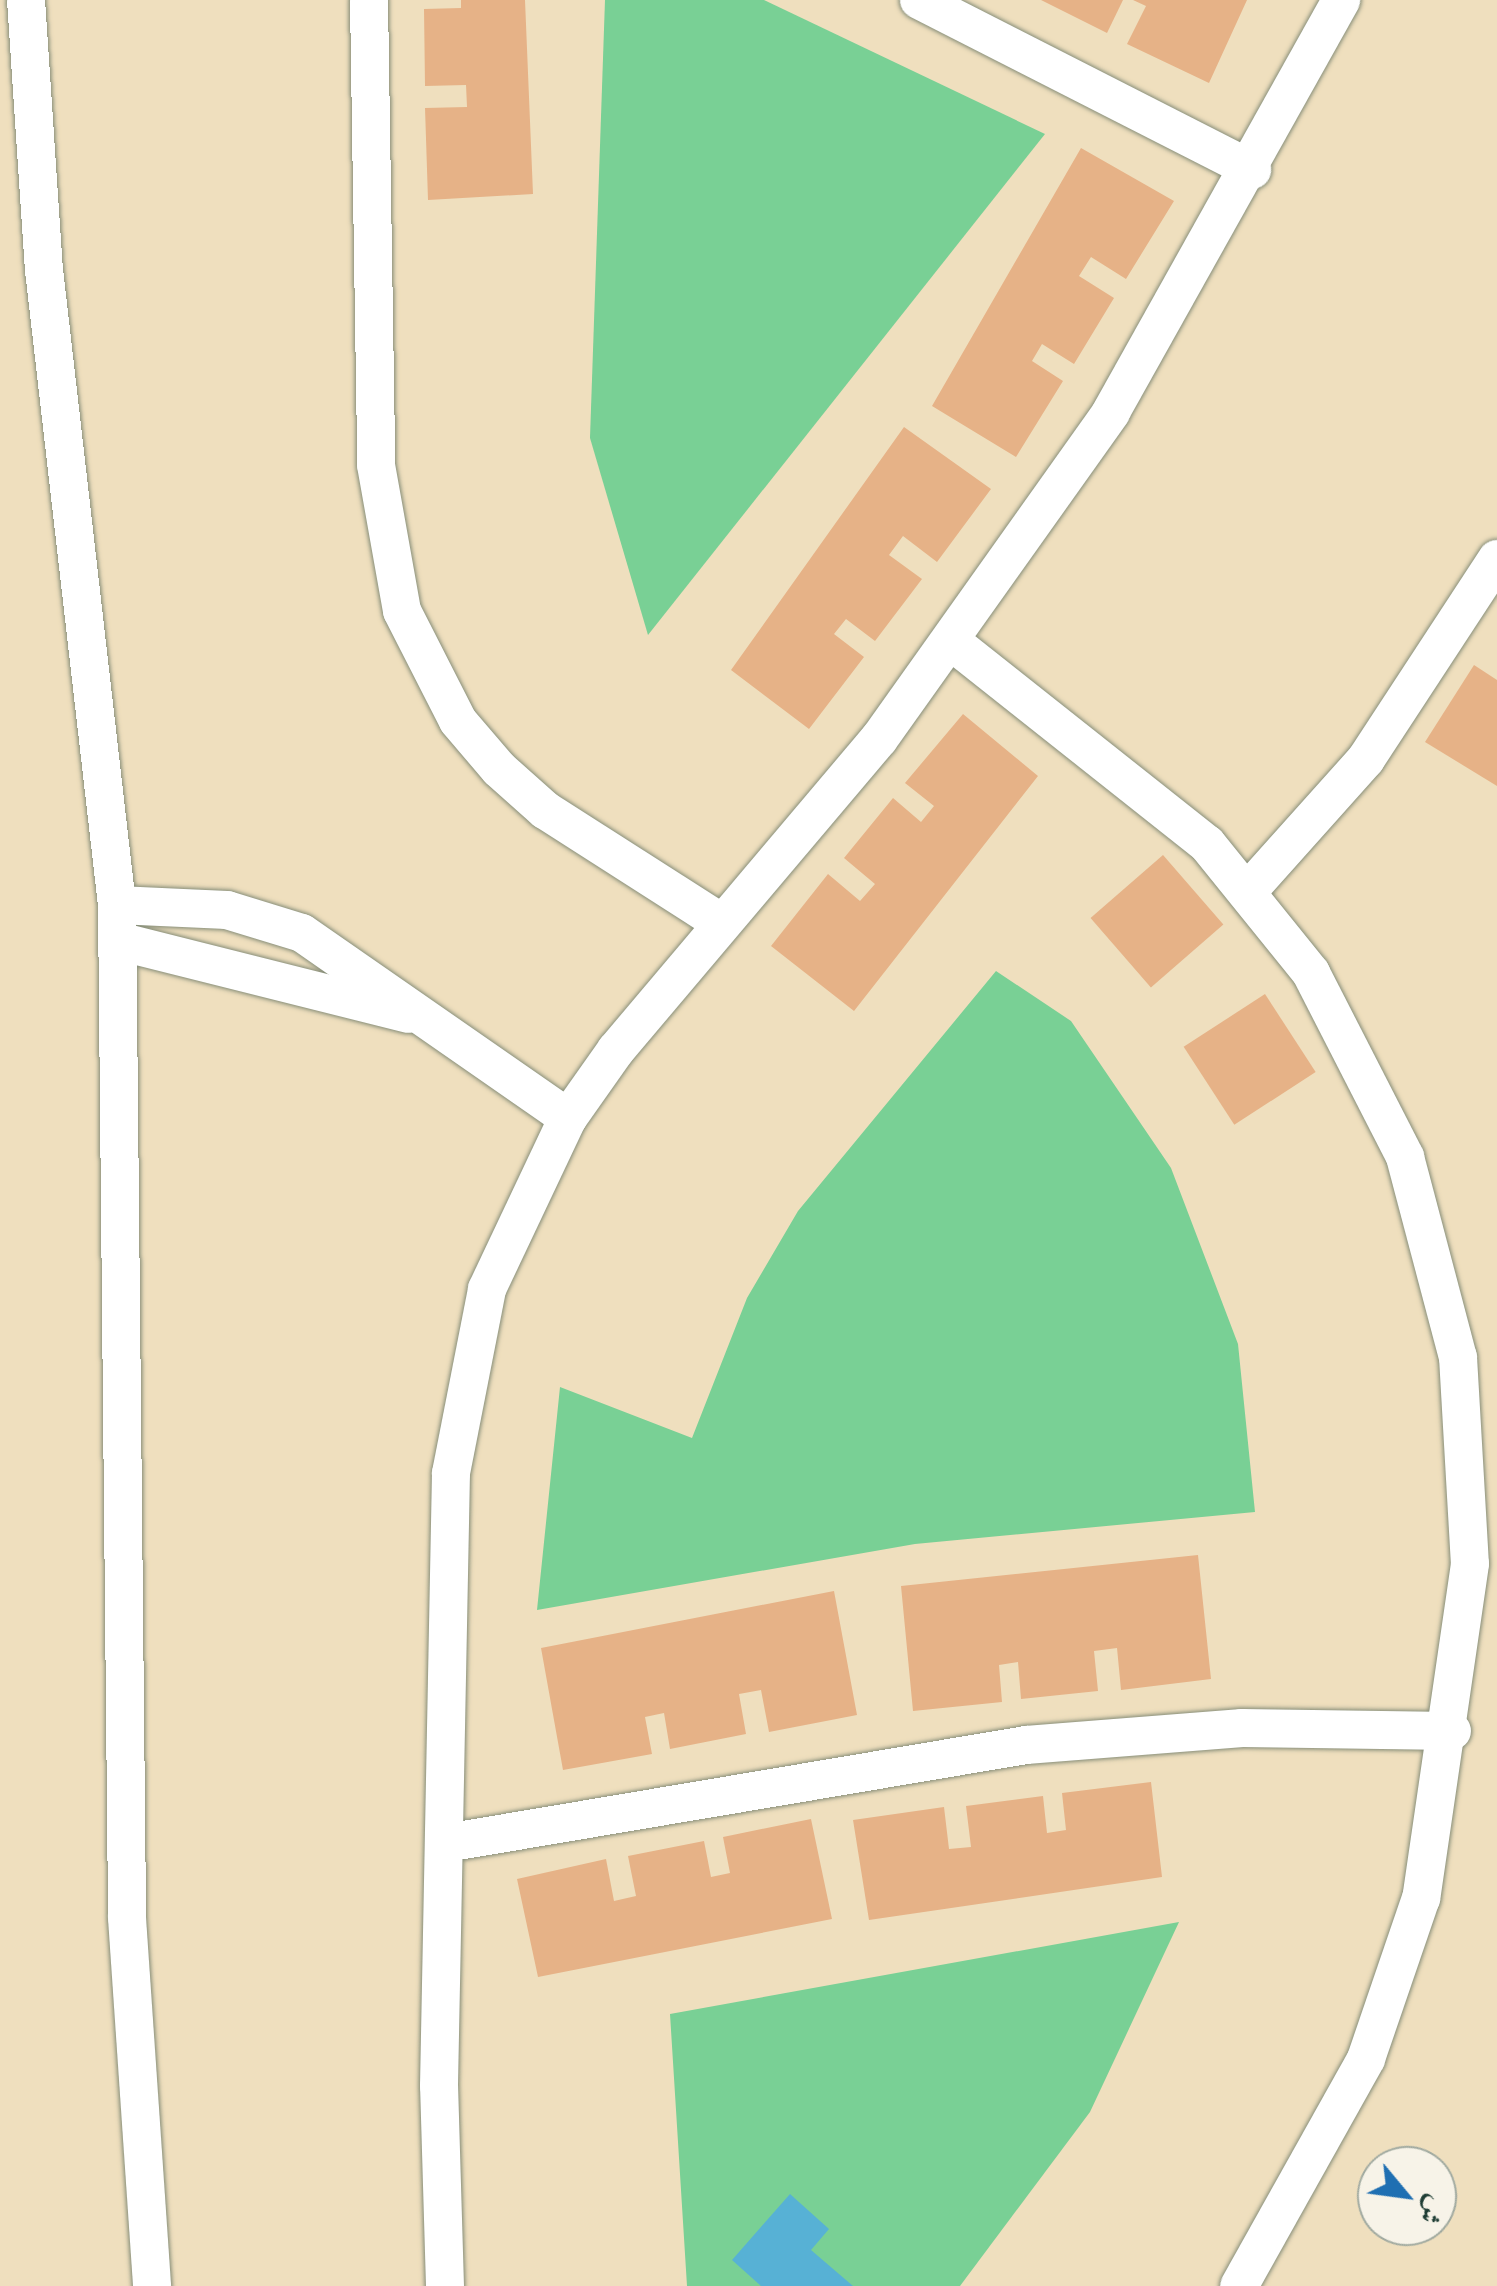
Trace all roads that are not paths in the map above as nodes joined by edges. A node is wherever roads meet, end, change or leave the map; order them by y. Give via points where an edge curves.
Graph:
1 (26, 0) edge
2 (369, 0) edge
3 (918, 0) edge
4 (1340, 0) edge
5 (1252, 170) junction
6 (1497, 559) edge
7 (952, 642) junction
8 (1248, 891) junction
9 (118, 923) junction
10 (722, 923) junction
11 (348, 958) junction
12 (340, 1002) junction
13 (408, 1014) junction
14 (568, 1118) junction
15 (1452, 1731) junction
16 (446, 1843) junction
17 (152, 2286) edge
18 (445, 2286) edge
19 (1239, 2286) edge

1 - 9 street via 44,270
2 - 10 street via 376,465 402,611 458,721 499,769 545,810
3 - 5 street
4 - 5 street
5 - 7 street via 1111,412
6 - 8 street via 1366,759
7 - 8 street via 1160,802
7 - 10 street
8 - 15 street via 1362,1062 1436,1256 1470,1460 1470,1564
9 - 11 street via 227,910
9 - 12 street via 174,961
9 - 17 street via 127,1918
10 - 14 street
11 - 12 street via 352,986
11 - 13 street
12 - 13 street
13 - 14 street
14 - 16 street via 487,1289 462,1381 452,1472
15 - 16 street via 1242,1728 1026,1745
15 - 19 street via 1397,1980 1328,2136
16 - 18 street

